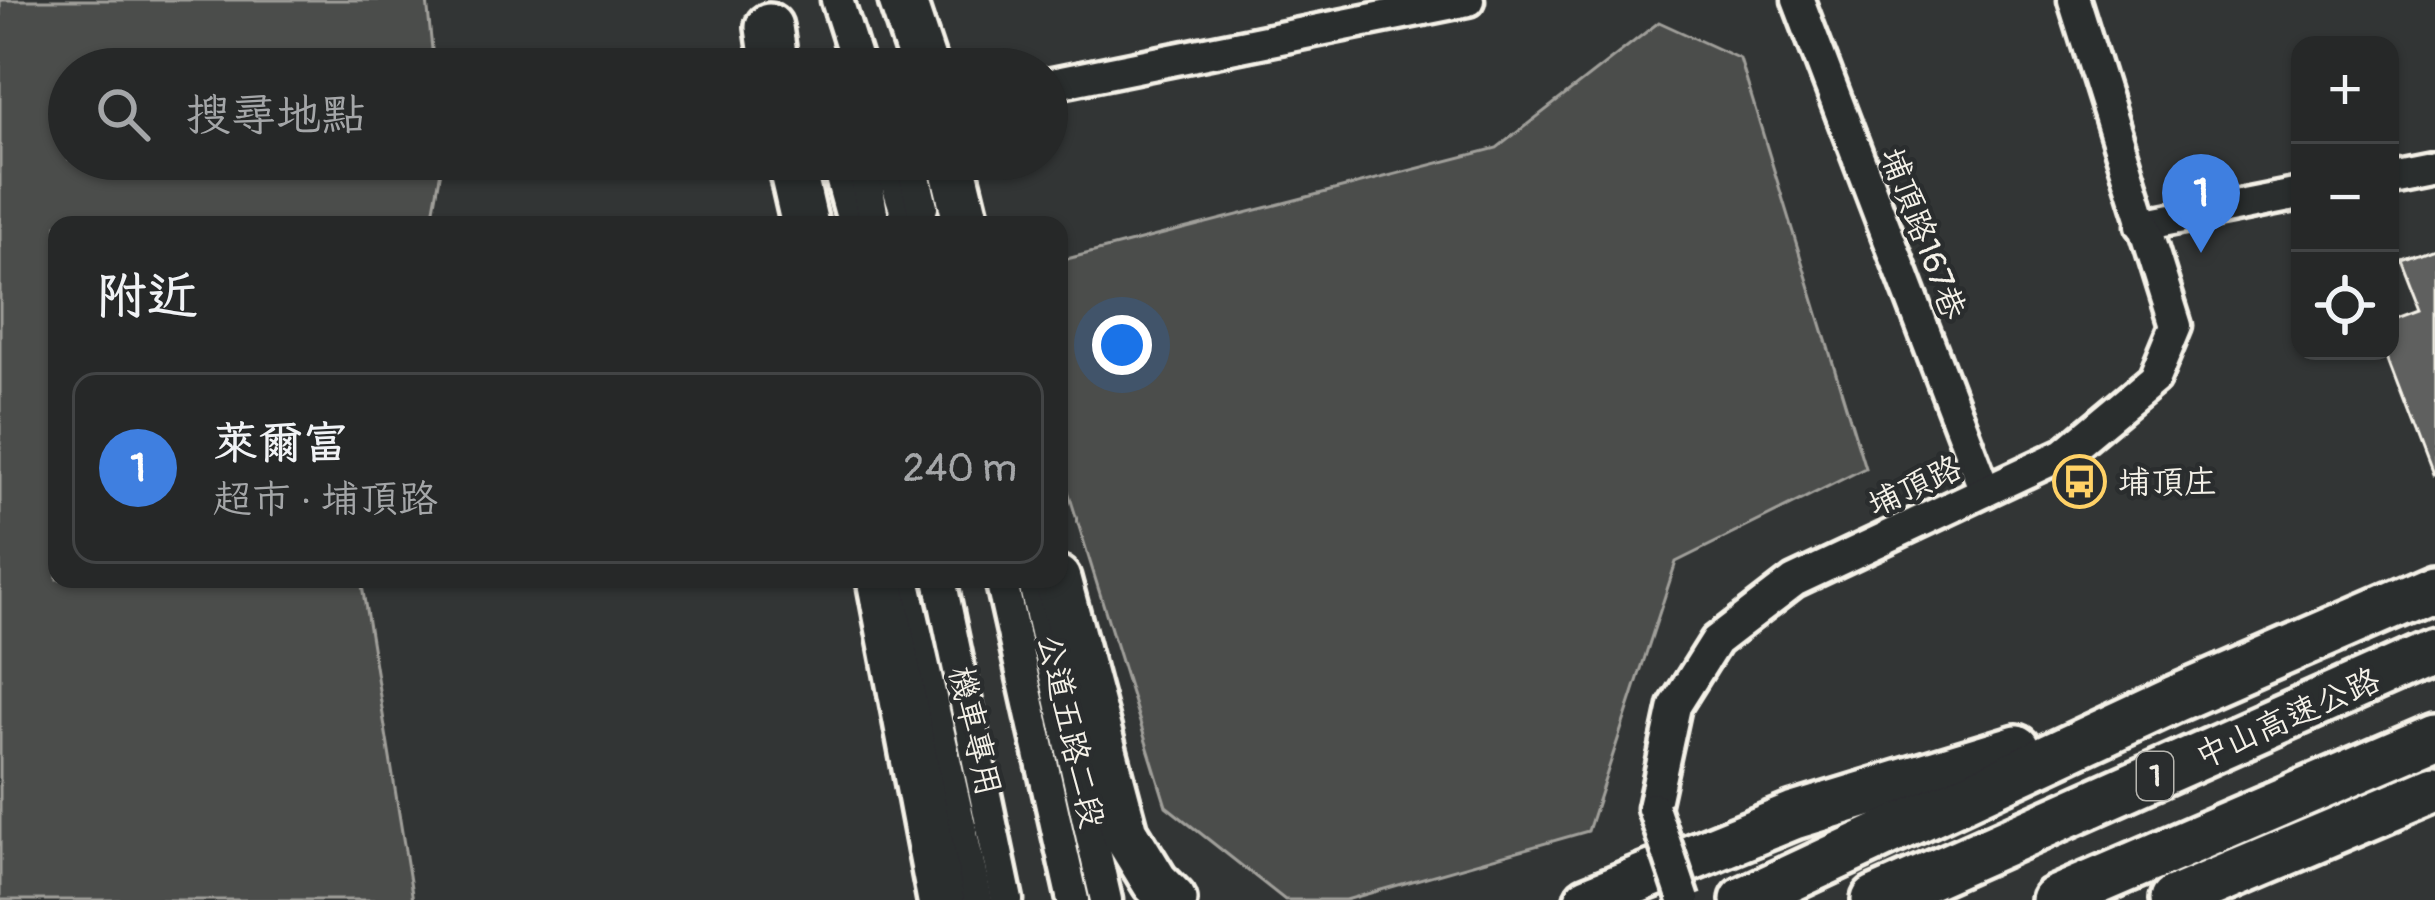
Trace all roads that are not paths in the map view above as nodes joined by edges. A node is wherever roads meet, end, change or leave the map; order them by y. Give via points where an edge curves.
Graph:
1 (901, 0) edge
2 (1468, 0) edge
3 (1798, 0) edge
4 (2074, 0) edge
5 (845, 48) edge
6 (853, 48) edge
7 (901, 48) edge
8 (915, 48) edge
9 (1068, 81) edge
10 (2435, 168) edge
11 (2399, 175) edge
12 (795, 180) edge
13 (812, 180) edge
14 (842, 180) edge
15 (866, 180) edge
16 (896, 180) edge
17 (916, 180) edge
18 (942, 180) edge
19 (956, 180) edge
20 (2291, 196) edge
21 (803, 216) edge
22 (820, 216) edge
23 (852, 216) edge
24 (872, 216) edge
25 (907, 216) edge
26 (924, 216) edge
27 (950, 216) edge
28 (965, 216) edge
29 (2142, 225) junction
30 (1985, 491) junction
31 (2435, 586) edge
32 (882, 588) edge
33 (906, 588) edge
34 (942, 588) edge
35 (1003, 588) edge
36 (1035, 588) edge
37 (1059, 588) edge
38 (2435, 651) edge
39 (2175, 699) junction
40 (2435, 736) edge
41 (2435, 789) edge
42 (2266, 859) junction
43 (941, 900) edge
44 (977, 900) edge
45 (1007, 900) edge
46 (1073, 900) edge
47 (1106, 900) edge
48 (1173, 900) edge
49 (1588, 900) edge
50 (1684, 900) edge
51 (1744, 900) edge
52 (1875, 900) edge
53 (2054, 900) edge
54 (2173, 900) edge
55 (2185, 900) edge

1 - 7 street
1 - 8 highway
2 - 9 street
3 - 30 street, 埔頂路167巷
4 - 29 street, 埔頂路
5 - 6 street via 837,1
10 - 11 street
12 - 21 highway
13 - 22 street
14 - 23 street
15 - 24 street
16 - 25 street
17 - 26 street
18 - 27 street
19 - 28 highway
20 - 29 street
29 - 30 street, 埔頂路 via 2176,326 2153,379 2064,454
30 - 50 street, 埔頂路, bridge via 1795,580 1716,641 1675,706 1654,808
31 - 39 highway
32 - 43 highway
33 - 44 street, 機車專用
34 - 45 street
35 - 46 street, 公道五路二段
36 - 47 street
37 - 48 highway via 1125,833
38 - 52 highway, 中山高速公路 / 1
39 - 49 highway via 1794,816
39 - 51 highway
40 - 53 highway, 1
41 - 42 highway
42 - 54 highway
42 - 55 highway

